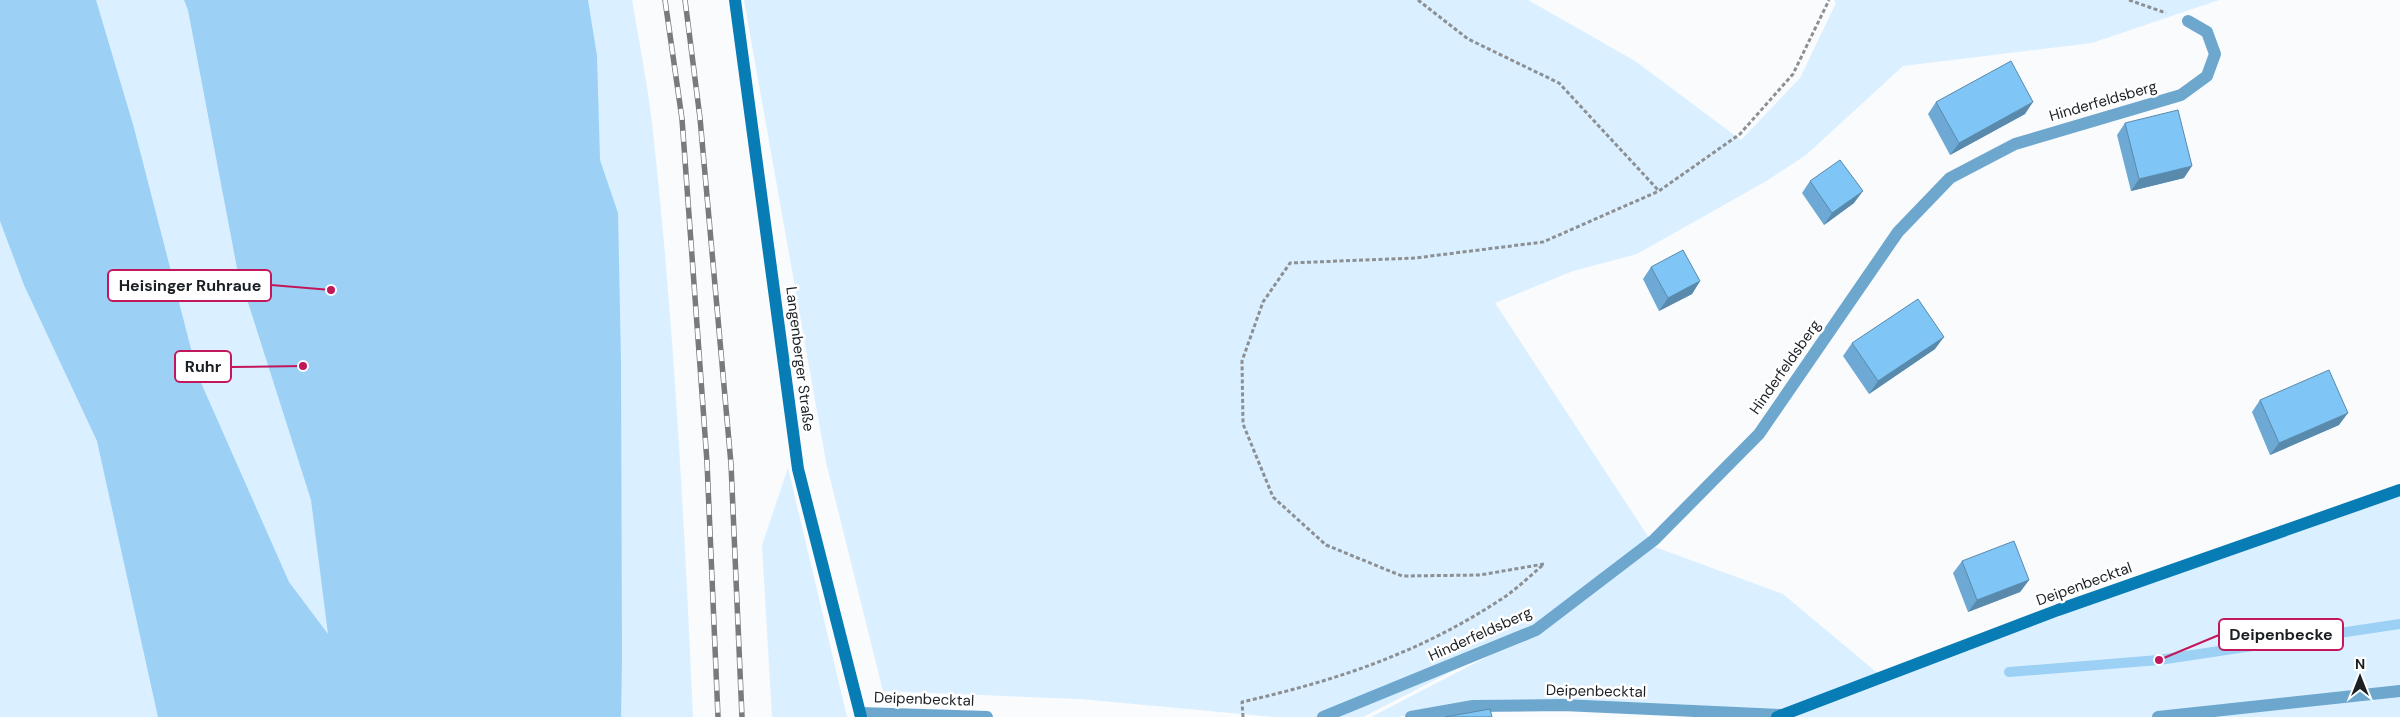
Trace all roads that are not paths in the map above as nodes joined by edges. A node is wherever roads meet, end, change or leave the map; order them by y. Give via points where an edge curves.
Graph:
1 (735, 0) edge
2 (2188, 21) road end
3 (2400, 490) edge
4 (2400, 691) edge
5 (860, 715) edge
6 (1783, 716) edge
7 (987, 717) edge
8 (1323, 717) edge
9 (1411, 717) edge
10 (2158, 717) edge

1 - 5 main road, Langenberger Straße via 798,469
2 - 8 street, Hinderfeldsberg via 2207,32 2214,54 2207,76 2182,95 2015,144 1950,178 1898,232 1759,434 1654,540 1536,630
3 - 6 main road, Deipenbecktal via 2058,610
4 - 10 street
5 - 7 street, Deipenbecktal
6 - 9 street, Deipenbecktal via 1563,705 1473,706

